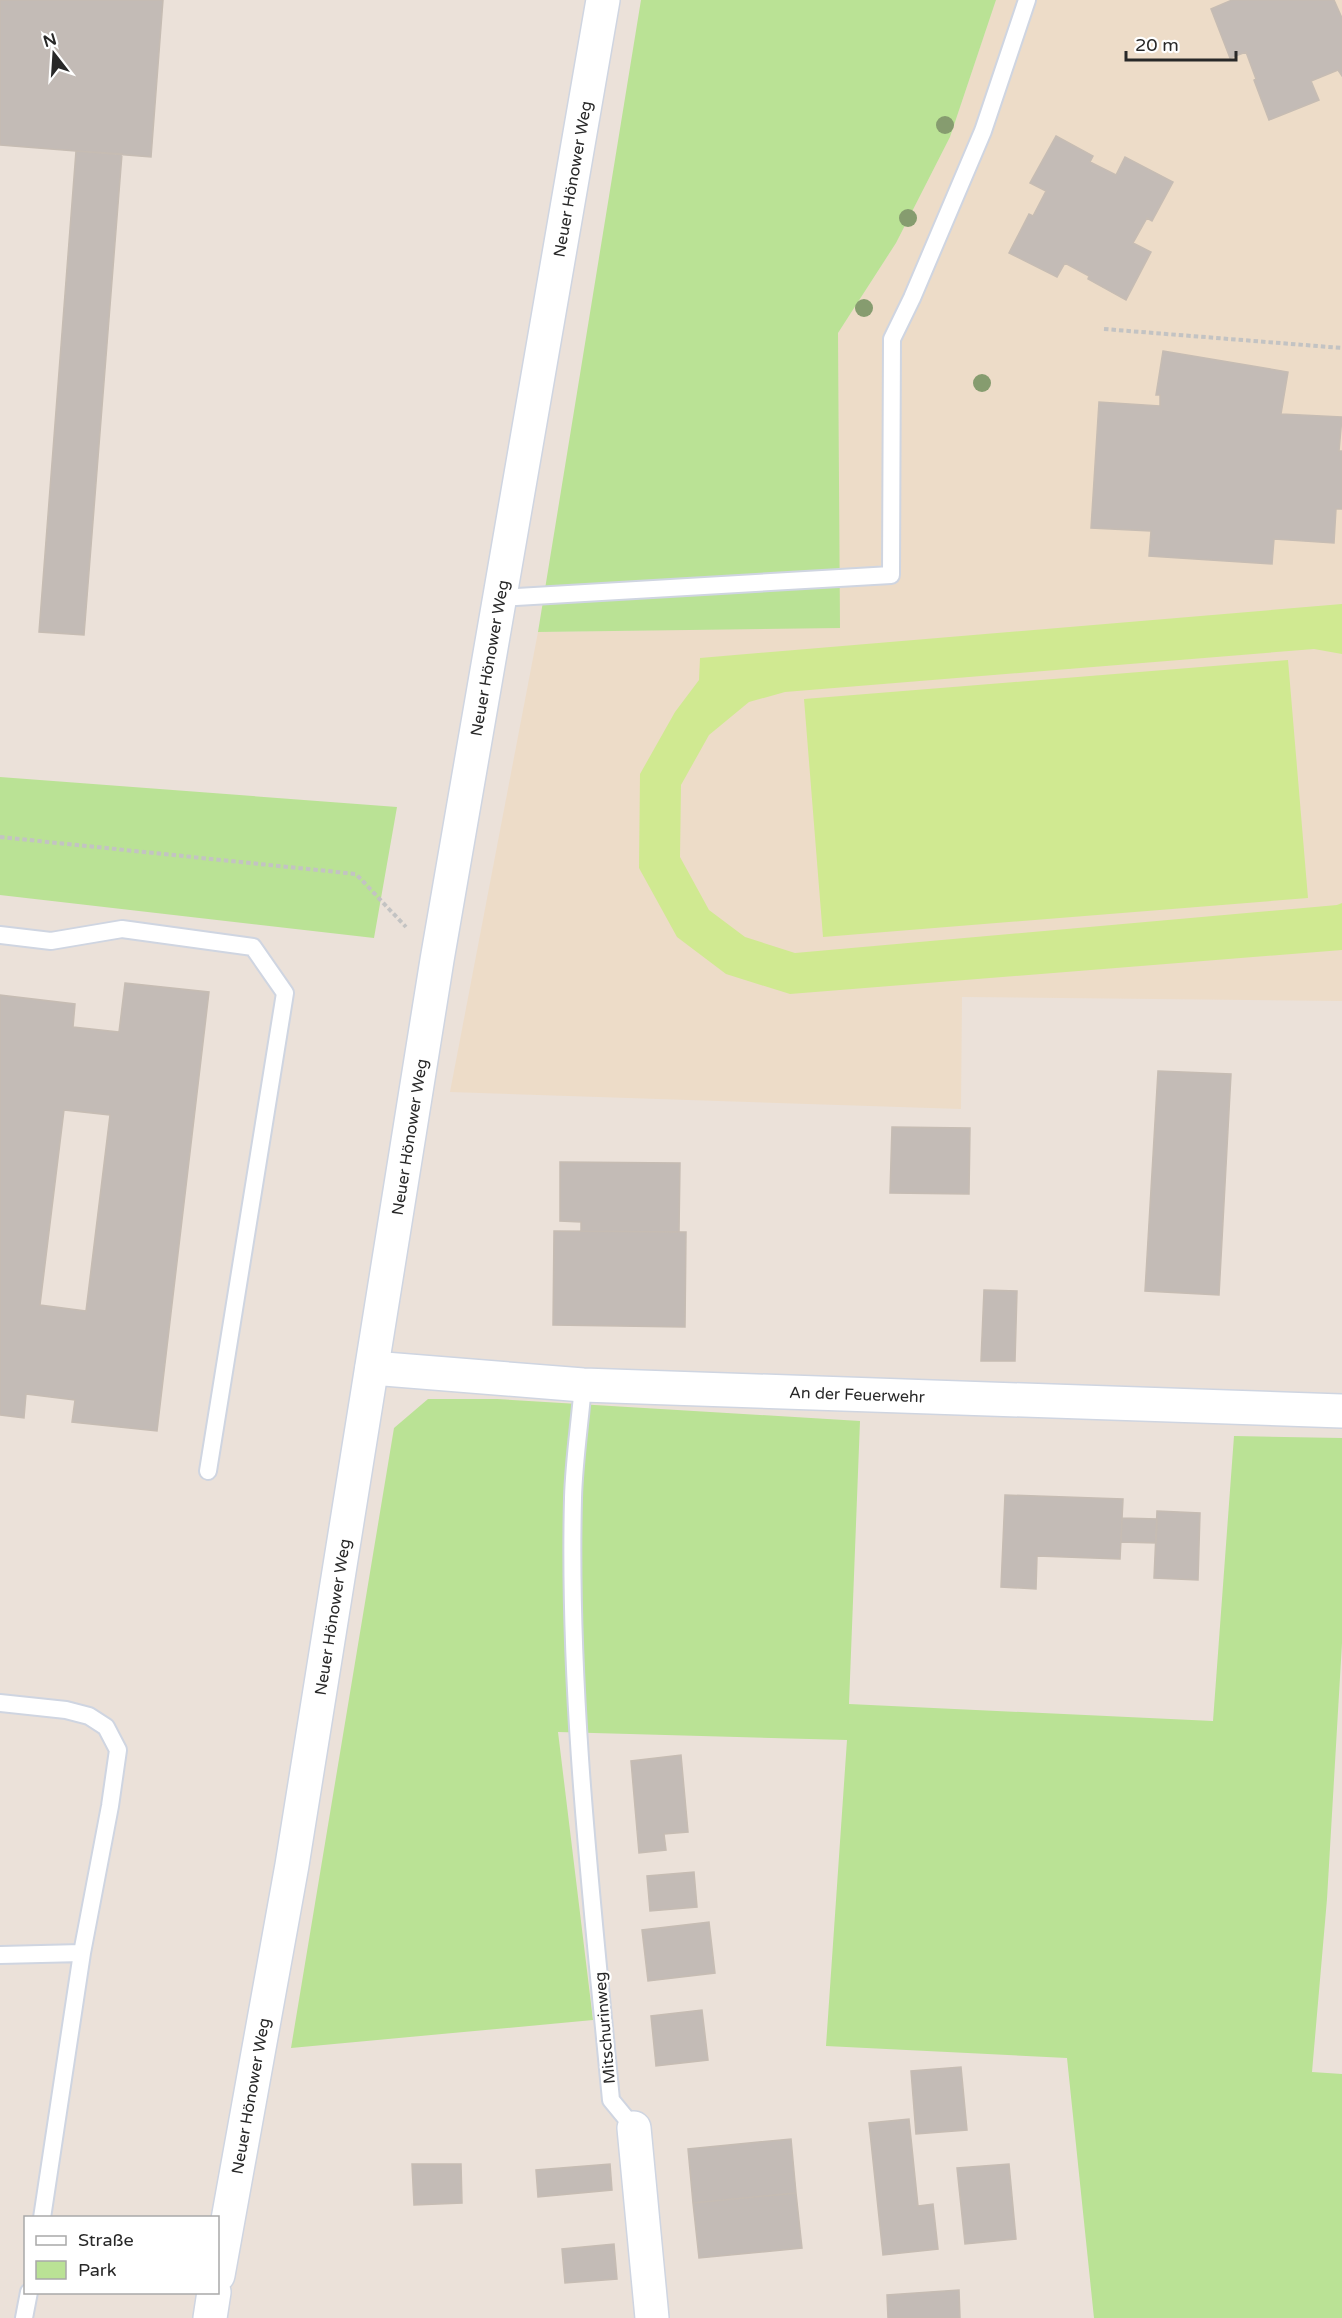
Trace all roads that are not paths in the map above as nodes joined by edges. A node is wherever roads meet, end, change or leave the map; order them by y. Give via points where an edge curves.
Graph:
1 (603, 0) edge
2 (1027, 0) edge
3 (500, 598) junction
4 (0, 935) edge
5 (372, 1368) junction
6 (583, 1384) junction
7 (1342, 1411) edge
8 (208, 1471) dead end
9 (0, 1703) edge
10 (82, 1953) junction
11 (0, 1955) edge
12 (634, 2128) joint
13 (42, 2216) edge
14 (219, 2269) edge
15 (29, 2294) edge
16 (214, 2294) edge
17 (24, 2318) edge
18 (210, 2318) edge
19 (652, 2318) edge

1 - 3 main road, Neuer Hönower Weg
2 - 3 lane via 983,131 892,339 891,575
3 - 5 main road, Neuer Hönower Weg
4 - 8 lane via 51,941 122,930 253,947 285,993
5 - 6 main road, An der Feuerwehr
5 - 14 main road, Neuer Hönower Weg via 292,1865
6 - 7 main road, An der Feuerwehr
6 - 12 lane, Mitschurinweg via 573,1495 577,1731 610,2100
9 - 10 lane via 89,1716 106,1727 118,1750
10 - 11 lane
10 - 13 lane
12 - 19 main road, Mitschurinweg
15 - 17 lane
16 - 18 main road

